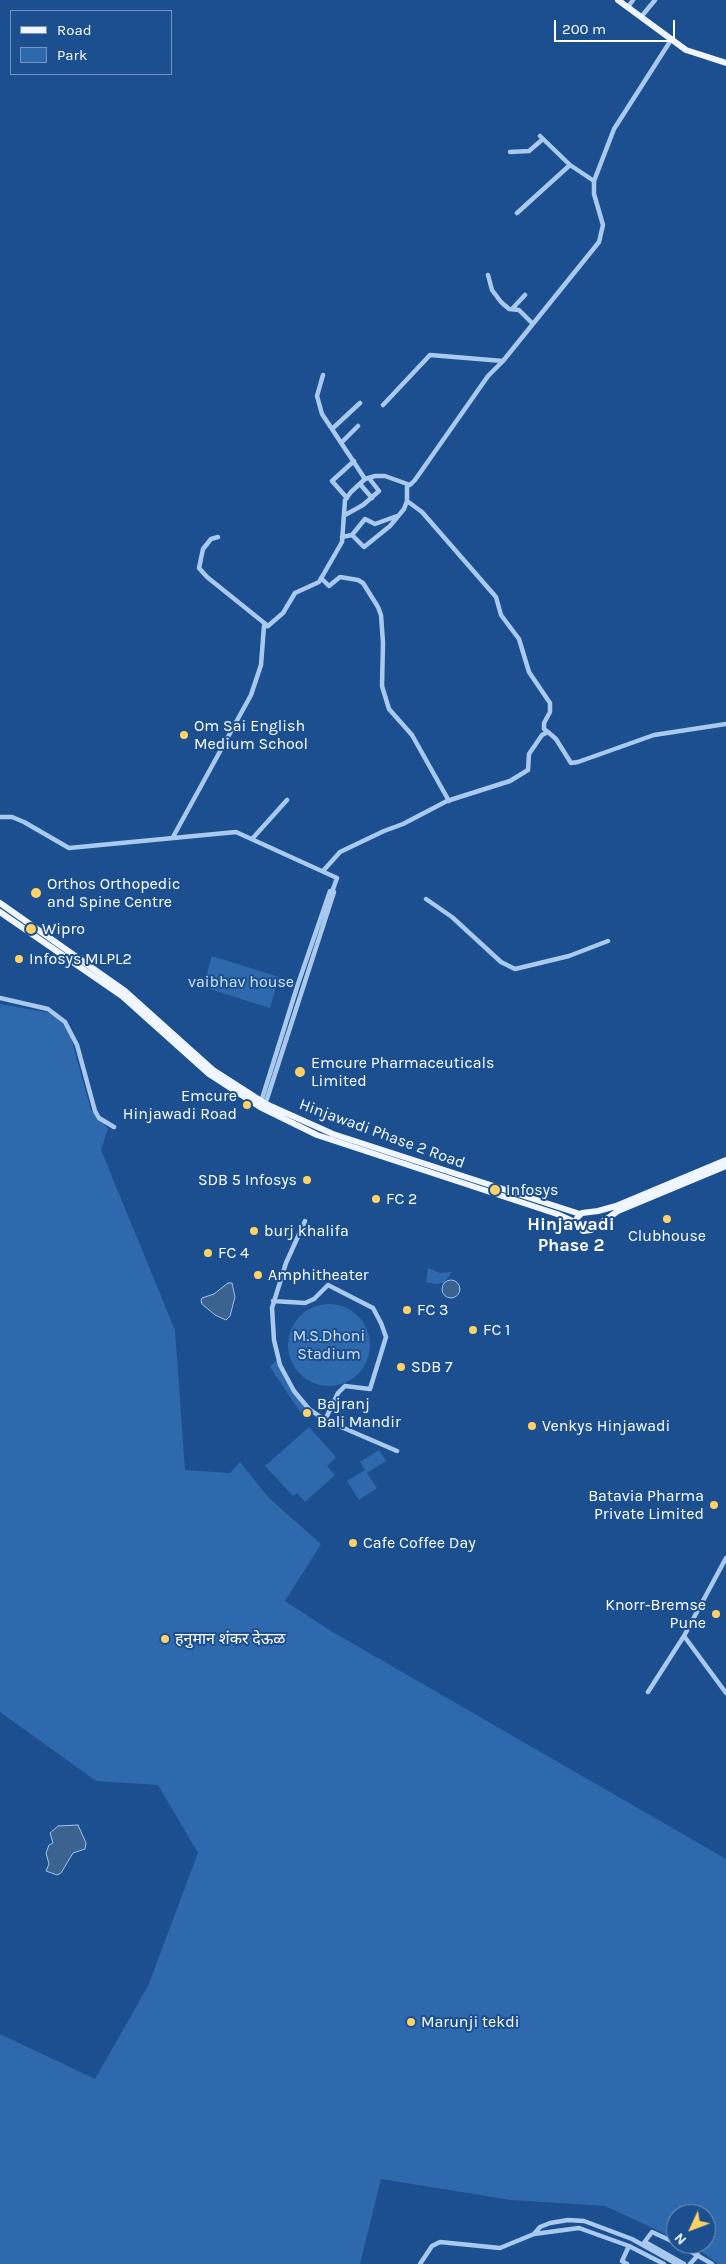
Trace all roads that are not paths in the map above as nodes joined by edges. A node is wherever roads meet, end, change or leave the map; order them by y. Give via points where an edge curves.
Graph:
1 (618, 0) edge
2 (633, 0) edge
3 (654, 0) edge
4 (628, 7) junction
5 (641, 17) junction
6 (671, 40) junction
7 (726, 63) edge
8 (510, 152) dead end
9 (570, 165) junction
10 (594, 181) junction
11 (517, 213) dead end
12 (488, 275) dead end
13 (525, 295) dead end
14 (512, 309) junction
15 (532, 323) junction
16 (503, 361) junction
17 (323, 375) dead end
18 (360, 404) dead end
19 (383, 405) dead end
20 (358, 426) dead end
21 (332, 429) junction
22 (342, 442) junction
23 (354, 461) junction
24 (367, 479) junction
25 (360, 484) junction
26 (407, 484) junction
27 (347, 498) junction
28 (372, 498) junction
29 (407, 501) junction
30 (345, 515) junction
31 (397, 516) junction
32 (352, 535) junction
33 (218, 537) dead end
34 (342, 537) junction
35 (321, 578) junction
36 (268, 626) junction
37 (726, 724) edge
38 (548, 732) junction
39 (286, 800) dead end
40 (449, 801) junction
41 (0, 817) edge
42 (173, 837) junction
43 (252, 839) junction
44 (323, 871) junction
45 (332, 892) junction
46 (426, 899) dead end
47 (0, 903) edge
48 (0, 912) edge
49 (608, 941) dead end
50 (306, 961) junction
51 (312, 963) junction
52 (0, 998) edge
53 (263, 1105) junction
54 (114, 1127) dead end
55 (726, 1160) edge
56 (726, 1166) edge
57 (590, 1213) junction
58 (580, 1214) junction
59 (305, 1221) dead end
60 (577, 1223) junction
61 (596, 1225) junction
62 (273, 1301) junction
63 (325, 1420) junction
64 (397, 1451) dead end
65 (726, 1558) edge
66 (684, 1636) junction
67 (648, 1692) dead end
68 (726, 1693) edge
69 (534, 2234) junction
70 (666, 2238) edge
71 (644, 2243) junction
72 (629, 2246) junction
73 (698, 2255) joint
74 (420, 2264) edge
75 (627, 2264) edge
76 (664, 2264) edge
77 (677, 2264) edge
78 (684, 2264) edge
79 (690, 2264) edge
80 (712, 2264) edge

1 - 4 main road
2 - 4 street
3 - 5 street
4 - 5 main road
5 - 6 main road
6 - 7 main road via 694,54
6 - 10 street via 614,129
8 - 9 street via 529,151 541,138
9 - 10 street
9 - 11 street
10 - 15 street via 602,235
12 - 14 street via 495,295
13 - 14 street
14 - 15 street via 519,310
15 - 16 street
16 - 19 street via 430,355
16 - 26 street via 466,405 415,480
17 - 21 street via 317,396 322,414
18 - 21 street
20 - 22 street
21 - 22 street
22 - 23 street
23 - 24 street
23 - 27 street via 332,481
24 - 25 street
24 - 26 street via 385,476
24 - 28 street via 379,491
25 - 27 street
25 - 28 street
26 - 29 street
27 - 30 street
28 - 30 street
29 - 31 street
29 - 38 street via 422,512 496,597 501,615 519,639 529,672 551,706 544,723
30 - 34 street
31 - 32 street via 375,524 365,520
31 - 32 street via 387,529 364,547
32 - 34 street
33 - 36 street via 211,538 203,549 199,568
34 - 35 street
35 - 36 street via 295,593 283,612
35 - 40 street via 328,586 340,577 358,580 378,607 383,643 382,686 389,710 412,735
36 - 42 street via 264,626 261,665 250,695
37 - 38 street via 654,735 578,762 572,762
38 - 40 street via 542,735 529,754 528,770 510,781
39 - 43 street
40 - 44 street via 340,852
41 - 42 street via 24,822 69,848
42 - 43 street via 236,832
43 - 44 street
44 - 45 street via 338,878
45 - 50 street
45 - 51 street
46 - 49 street via 452,917 501,962 515,969 569,956
47 - 53 main road, Hinjawadi Phase 2 Road via 126,991 212,1070
48 - 53 main road, Hinjawadi Phase 2 Road via 122,996 209,1074
50 - 51 street
50 - 53 street
51 - 53 street
52 - 54 street via 48,1009 64,1022 77,1044 95,1111 99,1118
53 - 58 main road, Hinjawadi Phase 2 Road via 333,1134
53 - 60 main road, Hinjawadi Phase 2 Road via 317,1135
55 - 57 main road via 616,1206
56 - 61 main road via 618,1211
57 - 58 main road
57 - 61 main road
58 - 60 main road
59 - 62 street
60 - 61 main road via 586,1231
62 - 63 street via 274,1340 280,1365 294,1390 309,1408
62 - 63 street via 305,1303 328,1285 373,1308 381,1323 386,1337 370,1389 345,1386
63 - 64 street
65 - 66 street
66 - 67 street
66 - 68 street
69 - 71 street via 550,2223 584,2221
69 - 72 street via 580,2228
69 - 74 street via 500,2248 436,2244
70 - 71 street via 652,2232
71 - 77 street
71 - 78 street
72 - 75 street via 622,2261
72 - 76 street
73 - 79 street
73 - 80 street

